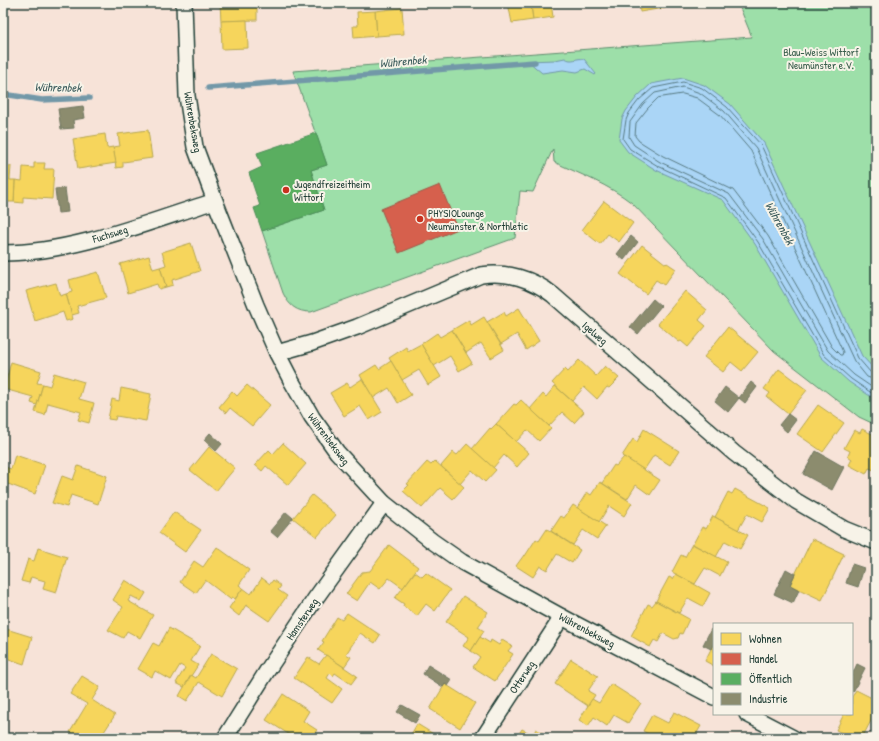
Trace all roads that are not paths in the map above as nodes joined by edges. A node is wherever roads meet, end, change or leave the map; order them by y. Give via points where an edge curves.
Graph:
1 (184, 3) edge
2 (215, 201) junction
3 (3, 254) edge
4 (277, 353) junction
5 (384, 503) junction
6 (876, 542) edge
7 (562, 617) junction
8 (713, 696) edge
9 (749, 715) edge
10 (225, 738) edge
11 (483, 738) edge
12 (793, 738) edge

1 - 2 street, Wührenbeksweg via 190,121 195,146
2 - 3 street, Fuchsweg via 76,244 47,250
2 - 4 street, Wührenbeksweg
4 - 5 street, Wührenbeksweg via 316,423 337,452
4 - 6 street, Igelweg via 356,327 481,275 502,274 525,279 545,288 734,453 796,501 844,529
5 - 7 street, Wührenbeksweg via 462,562
5 - 10 street, Hamsterweg via 293,632
7 - 8 street, Wührenbeksweg
7 - 11 street, Otterweg
9 - 12 street

